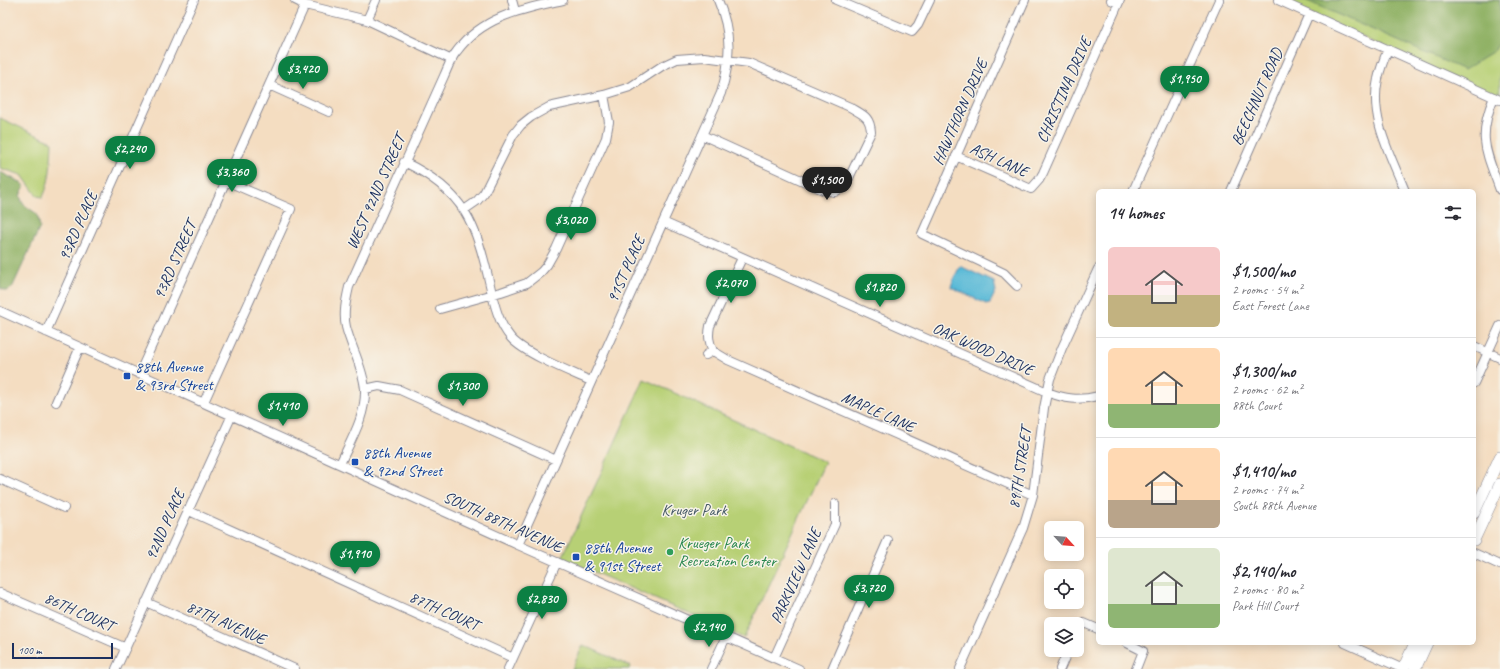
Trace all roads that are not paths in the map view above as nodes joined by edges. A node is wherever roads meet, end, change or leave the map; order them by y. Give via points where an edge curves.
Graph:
1 (194, 0) edge
2 (295, 0) edge
3 (376, 0) edge
4 (512, 0) edge
5 (563, 0) edge
6 (718, 0) edge
7 (836, 0) edge
8 (930, 0) edge
9 (1025, 0) edge
10 (1219, 0) edge
11 (1278, 0) edge
12 (1116, 1) edge
13 (305, 5) junction
14 (515, 11) junction
15 (1310, 14) junction
16 (367, 20) junction
17 (1388, 49) junction
18 (452, 60) junction
19 (728, 60) junction
20 (269, 85) junction
21 (604, 95) junction
22 (1497, 98) edge
23 (329, 112) dead end
24 (702, 135) junction
25 (956, 156) junction
26 (404, 162) junction
27 (226, 181) junction
28 (1031, 189) joint
29 (1134, 189) edge
30 (1232, 189) edge
31 (1404, 189) edge
32 (1500, 190) edge
33 (464, 210) junction
34 (663, 222) junction
35 (742, 258) junction
36 (1096, 273) edge
37 (1017, 286) dead end
38 (492, 295) junction
39 (440, 309) dead end
40 (0, 312) edge
41 (1500, 326) edge
42 (46, 332) junction
43 (80, 347) junction
44 (1476, 347) edge
45 (1488, 352) junction
46 (1500, 358) edge
47 (139, 374) junction
48 (1476, 379) edge
49 (591, 382) junction
50 (365, 389) junction
51 (1047, 392) junction
52 (1096, 396) edge
53 (56, 402) dead end
54 (204, 402) junction
55 (232, 415) junction
56 (1500, 456) edge
57 (556, 460) junction
58 (340, 464) junction
59 (1497, 469) edge
60 (0, 478) edge
61 (1500, 484) edge
62 (1033, 496) junction
63 (835, 504) dead end
64 (64, 508) dead end
65 (1476, 509) edge
66 (188, 510) junction
67 (1476, 536) edge
68 (888, 540) dead end
69 (518, 544) junction
70 (1476, 554) edge
71 (557, 562) junction
72 (1500, 565) edge
73 (0, 592) edge
74 (146, 602) junction
75 (1084, 623) edge
76 (1096, 628) edge
77 (726, 637) junction
78 (1131, 645) edge
79 (1355, 645) edge
80 (1414, 645) edge
81 (1426, 645) edge
82 (126, 648) junction
83 (1065, 657) edge
84 (513, 658) junction
85 (774, 658) junction
86 (116, 669) edge
87 (295, 669) edge
88 (508, 669) edge
89 (710, 669) edge
90 (799, 669) edge
91 (832, 669) edge
92 (960, 669) edge
93 (1060, 669) edge
94 (1136, 669) edge
95 (1403, 669) edge
96 (1415, 669) edge

1 - 42 street, 93RD PLACE
2 - 13 street
3 - 16 street
4 - 14 street
5 - 14 street, WEST 92ND STREET
6 - 19 street, 91ST PLACE via 729,38
7 - 8 street via 912,32
9 - 25 street, HAWTHORN DRIVE
10 - 29 street
11 - 15 street
12 - 28 street, CHRISTINA DRIVE via 1043,174
13 - 16 street
13 - 20 street, 93RD STREET
14 - 18 street, WEST 92ND STREET via 491,21 475,32
15 - 17 street
15 - 30 street, BEECHNUT ROAD
16 - 18 street
17 - 22 street
17 - 31 street via 1378,78 1376,107 1381,132
18 - 26 street, WEST 92ND STREET
19 - 21 street via 704,57 677,59 630,87
19 - 24 street, 91ST PLACE via 721,93
19 - 24 street via 750,63 850,107 866,116 871,132 846,186 835,192 823,190
20 - 23 street
20 - 27 street, 93RD STREET
21 - 33 street via 549,107 521,125 504,150 484,193 477,202
21 - 38 street via 609,122 606,138 552,257 541,272 527,283
22 - 32 street via 1486,118 1484,135 1485,148
24 - 34 street, 91ST PLACE
25 - 28 street, ASH LANE
25 - 37 street, HAWTHORN DRIVE via 922,234 1004,273
26 - 33 street via 439,182
26 - 50 street, WEST 92ND STREET via 352,279 347,296 346,325
27 - 47 street, 93RD STREET
27 - 54 street via 291,209
33 - 38 street via 483,255
34 - 35 street, OAK WOOD DRIVE
34 - 49 street, 91ST PLACE
35 - 51 street, OAK WOOD DRIVE
35 - 62 street, MAPLE LANE via 710,326 709,353
36 - 51 street, 89TH STREET via 1059,356
38 - 39 street
38 - 49 street via 504,329 517,344
40 - 42 street, SOUTH 88TH AVENUE
41 - 45 street
42 - 43 street, SOUTH 88TH AVENUE
43 - 47 street, SOUTH 88TH AVENUE
43 - 53 street
44 - 45 street
45 - 46 street
45 - 48 street
47 - 54 street, SOUTH 88TH AVENUE
49 - 57 street, 91ST PLACE
50 - 57 street via 379,386 400,390
50 - 58 street, WEST 92ND STREET via 362,415
51 - 52 street, OAK WOOD DRIVE via 1073,399
51 - 62 street, 89TH STREET
54 - 55 street, SOUTH 88TH AVENUE
55 - 58 street, SOUTH 88TH AVENUE
55 - 66 street, 92ND PLACE
56 - 59 main road
57 - 69 street, 91ST PLACE
58 - 69 street, SOUTH 88TH AVENUE
59 - 65 main road
60 - 64 street
61 - 67 main road
62 - 92 street, 89TH STREET via 1017,543
63 - 85 street, PARKVIEW LANE via 835,524
66 - 74 street, 92ND PLACE
66 - 84 street, 87TH COURT
68 - 91 street
69 - 71 street, SOUTH 88TH AVENUE
70 - 72 street
71 - 77 street, SOUTH 88TH AVENUE
71 - 84 street
73 - 82 street, 86TH COURT
74 - 82 street, 92ND PLACE
74 - 87 street, 87TH AVENUE
75 - 76 street
77 - 85 street, SOUTH 88TH AVENUE
77 - 89 street
78 - 94 street via 1143,651
79 - 95 street
80 - 95 main road
81 - 96 main road
82 - 86 street, 86TH COURT
83 - 93 street
84 - 88 street
85 - 90 street, SOUTH 88TH AVENUE

